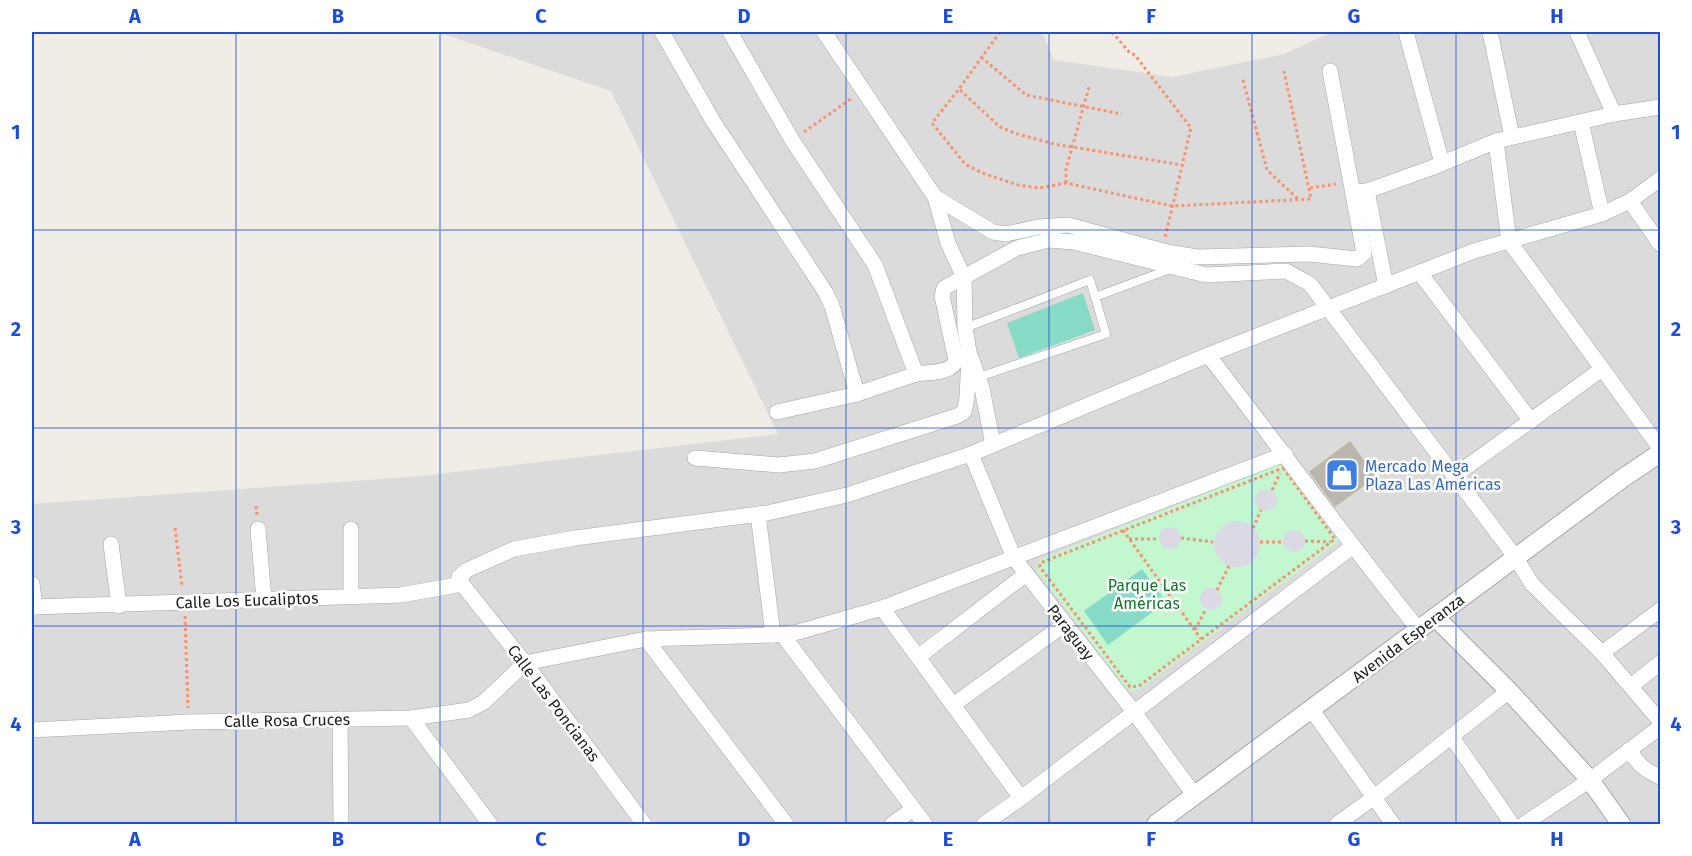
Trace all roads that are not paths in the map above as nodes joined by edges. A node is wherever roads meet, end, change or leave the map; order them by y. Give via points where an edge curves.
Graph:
1 (662, 32) edge
2 (730, 32) edge
3 (824, 32) edge
4 (1406, 32) edge
5 (1490, 32) edge
6 (1578, 32) edge
7 (1330, 71) dead end
8 (1660, 107) edge
9 (1614, 114) junction
10 (1581, 122) junction
11 (1512, 137) junction
12 (1496, 141) junction
13 (1442, 163) junction
14 (1660, 179) edge
15 (1358, 188) junction
16 (935, 197) junction
17 (1630, 201) junction
18 (1602, 214) junction
19 (1509, 242) junction
20 (1660, 244) edge
21 (1174, 268) junction
22 (1420, 273) junction
23 (964, 278) junction
24 (1386, 286) junction
25 (1095, 297) junction
26 (1327, 308) junction
27 (965, 328) junction
28 (969, 351) junction
29 (1208, 355) junction
30 (1602, 369) junction
31 (915, 374) junction
32 (979, 377) junction
33 (857, 394) junction
34 (777, 412) dead end
35 (1531, 421) junction
36 (993, 445) junction
37 (1660, 448) edge
38 (1660, 453) edge
39 (971, 454) junction
40 (1285, 454) junction
41 (695, 458) dead end
42 (1454, 476) junction
43 (758, 514) junction
44 (258, 529) dead end
45 (351, 529) dead end
46 (111, 544) dead end
47 (1346, 551) junction
48 (1014, 558) junction
49 (1516, 558) junction
50 (1026, 574) junction
51 (32, 584) edge
52 (462, 584) junction
53 (351, 596) junction
54 (264, 600) junction
55 (119, 606) junction
56 (33, 607) edge
57 (882, 608) junction
58 (1660, 610) edge
59 (1435, 617) junction
60 (1065, 624) junction
61 (1419, 630) junction
62 (777, 635) junction
63 (646, 639) junction
64 (1602, 653) junction
65 (918, 657) junction
66 (525, 663) junction
67 (1660, 663) edge
68 (1630, 686) junction
69 (1509, 691) junction
70 (953, 705) junction
71 (1311, 709) junction
72 (1134, 712) junction
73 (411, 718) junction
74 (340, 719) junction
75 (1660, 721) edge
76 (1660, 727) edge
77 (32, 730) edge
78 (1451, 736) junction
79 (1629, 750) junction
80 (1660, 777) edge
81 (1590, 780) junction
82 (1195, 796) junction
83 (1022, 798) junction
84 (1373, 798) junction
85 (913, 808) junction
86 (341, 825) edge
87 (490, 825) edge
88 (644, 825) edge
89 (786, 825) edge
90 (892, 825) edge
91 (925, 825) edge
92 (984, 825) edge
93 (1156, 825) edge
94 (1337, 825) edge
95 (1393, 825) edge
96 (1512, 825) edge
97 (1524, 825) edge
98 (1621, 825) edge

1 - 33 street via 713,121 826,293
2 - 31 street via 792,140 875,265
3 - 16 street
4 - 13 street
5 - 11 street
6 - 9 street
7 - 15 street
8 - 9 street
9 - 10 street
10 - 11 street
10 - 18 street
11 - 12 street
12 - 13 street
12 - 19 street
13 - 15 street
14 - 17 street
15 - 16 street via 1364,253 1357,260 1309,254 1197,256 1161,251 1068,225 1006,234 993,232
15 - 24 street
16 - 23 street via 948,243
17 - 18 street
17 - 20 street
18 - 19 street
19 - 22 street via 1493,244
19 - 30 street
21 - 23 street via 1074,242 1048,240 1017,248
21 - 25 lane
21 - 26 street via 1206,275 1287,271 1310,284
22 - 24 street
22 - 35 street
23 - 27 street
23 - 31 street via 942,291 955,365
24 - 26 street
25 - 27 lane via 1090,280
25 - 32 lane via 1106,334
26 - 29 street
26 - 42 street
27 - 28 street
28 - 32 street
28 - 41 street via 967,398 964,412 957,416 815,460 779,465
29 - 36 street
29 - 40 street
30 - 35 street
30 - 37 street
31 - 33 street
32 - 36 street
33 - 34 street
35 - 42 street
36 - 39 street
38 - 49 street, Avenida Esperanza
39 - 43 street via 847,495
39 - 48 street, Paraguay
40 - 47 street
40 - 48 street via 1118,525
42 - 49 street
43 - 52 street via 513,549 467,570 459,577
43 - 62 street
44 - 54 street
45 - 53 street
46 - 55 street
47 - 61 street
47 - 72 street
48 - 50 street, Paraguay
48 - 57 street
49 - 59 street, Avenida Esperanza
49 - 64 street via 1532,584
50 - 60 street, Paraguay
50 - 65 street
51 - 56 street
52 - 53 street, Calle Los Eucaliptos via 401,595
52 - 66 street, Calle Las Poncianas
53 - 54 street, Calle Los Eucaliptos
54 - 55 street, Calle Los Eucaliptos
55 - 56 street, Calle Los Eucaliptos
57 - 62 street
57 - 65 street
58 - 64 street
59 - 61 street, Avenida Esperanza
59 - 69 street
60 - 70 street
60 - 72 street, Paraguay
61 - 71 street, Avenida Esperanza
62 - 63 street
62 - 85 street
63 - 66 street
63 - 89 street
64 - 68 street
65 - 70 street
66 - 73 street, Calle Rosa Cruces via 476,707
66 - 88 street, Calle Las Poncianas
67 - 68 street
68 - 75 street
69 - 78 street
69 - 81 street
70 - 83 street
71 - 82 street, Avenida Esperanza
71 - 84 street
72 - 82 street, Paraguay
72 - 83 street
73 - 74 street, Calle Rosa Cruces
73 - 87 street
74 - 77 street, Calle Rosa Cruces
74 - 86 street
76 - 79 street
78 - 84 street
78 - 96 street
79 - 80 street via 1640,766
79 - 81 street
81 - 97 street
81 - 98 street
82 - 93 street, Avenida Esperanza
83 - 92 street
84 - 94 street
84 - 95 street
85 - 90 street
85 - 91 street

